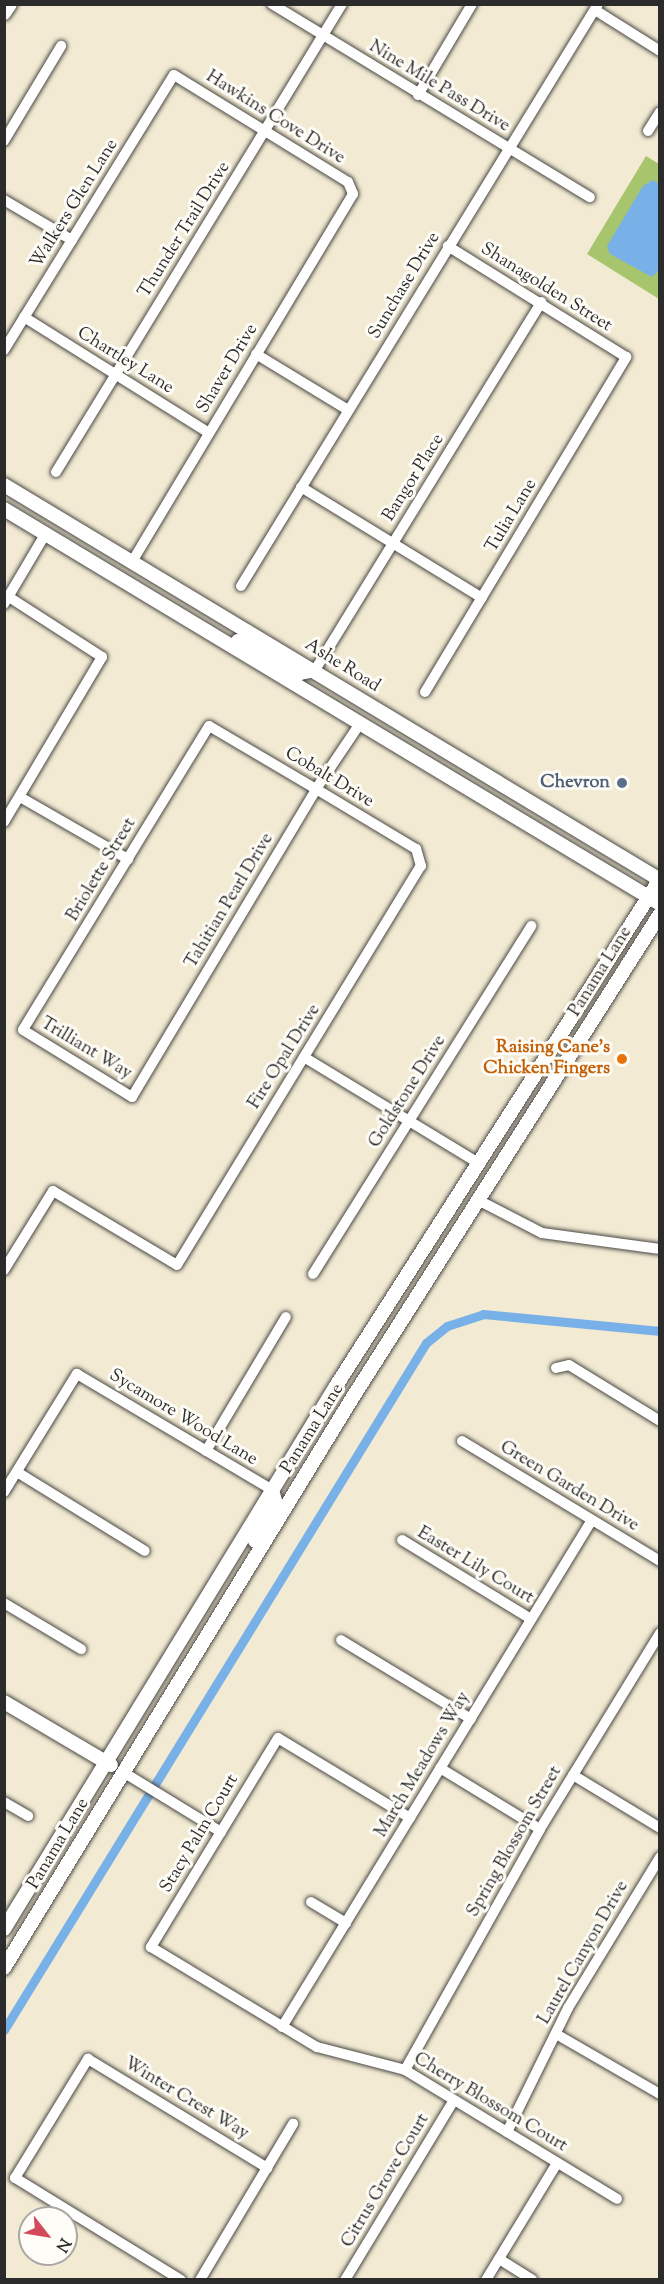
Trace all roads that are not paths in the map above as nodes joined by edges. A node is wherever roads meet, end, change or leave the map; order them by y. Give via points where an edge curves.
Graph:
1 (10, 4) edge
2 (272, 4) edge
3 (342, 4) edge
4 (472, 4) edge
5 (596, 7) edge
6 (4, 14) edge
7 (323, 36) junction
8 (61, 46) dead end
9 (660, 51) edge
10 (174, 75) joint
11 (418, 95) junction
12 (660, 112) edge
13 (265, 131) junction
14 (648, 131) dead end
15 (4, 141) edge
16 (509, 148) junction
17 (352, 194) joint
18 (590, 197) dead end
19 (4, 200) edge
20 (72, 240) junction
21 (448, 246) junction
22 (541, 302) junction
23 (24, 317) junction
24 (4, 350) edge
25 (256, 354) junction
26 (627, 357) joint
27 (116, 375) junction
28 (348, 410) junction
29 (209, 433) junction
30 (56, 472) dead end
31 (4, 485) edge
32 (301, 487) junction
33 (4, 509) edge
34 (46, 533) junction
35 (393, 543) junction
36 (132, 562) junction
37 (241, 586) dead end
38 (482, 598) junction
39 (7, 601) edge
40 (213, 634) junction
41 (315, 670) junction
42 (425, 692) dead end
43 (359, 725) junction
44 (209, 726) joint
45 (444, 750) junction
46 (433, 767) junction
47 (316, 789) junction
48 (521, 796) junction
49 (20, 797) junction
50 (4, 822) edge
51 (128, 859) junction
52 (421, 866) joint
53 (659, 880) edge
54 (654, 900) edge
55 (660, 914) edge
56 (531, 926) dead end
57 (23, 1030) joint
58 (304, 1057) junction
59 (132, 1096) joint
60 (408, 1120) junction
61 (480, 1164) junction
62 (478, 1200) junction
63 (660, 1249) edge
64 (4, 1270) edge
65 (313, 1274) dead end
66 (286, 1317) dead end
67 (556, 1368) dead end
68 (660, 1421) edge
69 (462, 1441) dead end
70 (206, 1451) junction
71 (17, 1472) junction
72 (272, 1490) junction
73 (4, 1492) edge
74 (592, 1520) junction
75 (402, 1540) dead end
76 (145, 1551) dead end
77 (256, 1557) junction
78 (660, 1561) edge
79 (4, 1604) edge
80 (531, 1619) junction
81 (660, 1633) edge
82 (341, 1640) dead end
83 (81, 1649) dead end
84 (4, 1702) edge
85 (471, 1719) junction
86 (105, 1761) junction
87 (440, 1768) junction
88 (123, 1772) junction
89 (573, 1775) junction
90 (4, 1802) edge
91 (28, 1816) dead end
92 (410, 1818) junction
93 (660, 1828) edge
94 (540, 1829) junction
95 (221, 1832) junction
96 (660, 1857) edge
97 (311, 1902) dead end
98 (346, 1923) junction
99 (4, 1929) edge
100 (151, 1947) joint
101 (4, 1968) edge
102 (282, 2027) junction
103 (556, 2034) junction
104 (405, 2070) junction
105 (658, 2088) edge
106 (454, 2100) junction
107 (293, 2124) dead end
108 (507, 2132) junction
109 (557, 2163) junction
110 (267, 2168) junction
111 (617, 2199) dead end
112 (499, 2259) junction
113 (182, 2280) edge
114 (200, 2280) edge
115 (345, 2280) edge
116 (486, 2280) edge
117 (532, 2280) edge

1 - 6 main road
2 - 7 street, Nine Mile Pass Drive
3 - 7 street, Thunder Trail Drive
4 - 11 street
5 - 9 street
5 - 16 street, Sunchase Drive
7 - 11 street, Nine Mile Pass Drive
7 - 13 street, Thunder Trail Drive
8 - 15 street
10 - 13 street, Hawkins Cove Drive
10 - 20 street, Walkers Glen Lane
11 - 16 street, Nine Mile Pass Drive
12 - 14 street
13 - 17 street, Hawkins Cove Drive via 348,182
13 - 27 street, Thunder Trail Drive
16 - 18 street, Nine Mile Pass Drive
16 - 21 street, Sunchase Drive
17 - 25 street, Shaver Drive
19 - 20 street
20 - 23 street, Walkers Glen Lane
21 - 22 street, Shanagolden Street
21 - 28 street, Sunchase Drive
22 - 26 street, Shanagolden Street
22 - 35 street, Bangor Place
23 - 24 street, Walkers Glen Lane
23 - 27 street, Chartley Lane
25 - 28 street
25 - 29 street, Shaver Drive
26 - 38 street, Tulia Lane
27 - 29 street, Chartley Lane
27 - 30 street, Thunder Trail Drive
28 - 32 street, Sunchase Drive
29 - 36 street, Shaver Drive
31 - 36 main road, Ashe Road
32 - 35 street
32 - 37 street, Sunchase Drive
33 - 34 main road
34 - 39 street
34 - 40 main road
35 - 38 street
35 - 41 street, Bangor Place
36 - 41 main road, Ashe Road
38 - 42 street, Tulia Lane
39 - 49 street via 102,657
40 - 41 main road via 246,644 300,673
40 - 43 main road
41 - 45 main road, Ashe Road
43 - 45 main road via 370,719 378,720 428,748
43 - 46 main road
43 - 47 street, Tahitian Pearl Drive
44 - 47 street, Cobalt Drive
44 - 51 street, Briolette Street
45 - 48 main road, Ashe Road
46 - 48 main road via 453,766 506,796
46 - 54 main road
47 - 52 street, Cobalt Drive via 416,849
47 - 59 street, Tahitian Pearl Drive
48 - 53 main road, Ashe Road
49 - 50 street
49 - 51 street
51 - 57 street, Briolette Street
52 - 58 street, Fire Opal Drive
53 - 54 main road, Panama Lane
54 - 61 main road, Panama Lane
55 - 62 main road, Panama Lane
56 - 60 street, Goldstone Drive
57 - 59 street, Trilliant Way
58 - 60 street
58 - 64 street, Fire Opal Drive via 177,1265 52,1191
60 - 61 street
60 - 65 street, Goldstone Drive
61 - 62 main road
61 - 72 main road, Panama Lane
62 - 63 street via 542,1233
62 - 77 main road, Panama Lane
66 - 70 street
67 - 68 street via 569,1365
69 - 74 street, Green Garden Drive
70 - 71 street, Sycamore Wood Lane via 76,1374
70 - 72 street, Sycamore Wood Lane
71 - 73 street
71 - 76 street
72 - 77 main road via 276,1504 252,1546
72 - 86 main road, Panama Lane
74 - 78 street, Green Garden Drive
74 - 80 street, March Meadows Way
75 - 80 street, Easter Lily Court
77 - 88 main road, Panama Lane
79 - 83 street
80 - 85 street, March Meadows Way
81 - 89 street, Spring Blossom Street
82 - 85 street
84 - 86 main road
85 - 87 street, March Meadows Way
86 - 88 main road
86 - 99 main road, Panama Lane
87 - 92 street, March Meadows Way
87 - 94 street
88 - 95 street
88 - 101 main road, Panama Lane
89 - 93 street
89 - 94 street, Spring Blossom Street
90 - 91 street
92 - 95 street, Stacy Palm Court via 278,1738
92 - 98 street, March Meadows Way
94 - 104 street, Spring Blossom Street
95 - 100 street, Stacy Palm Court
96 - 103 street, Laurel Canyon Drive
97 - 98 street
98 - 102 street, March Meadows Way
100 - 102 street, Cherry Blossom Court
102 - 104 street, Cherry Blossom Court via 317,2047
103 - 105 street
103 - 108 street, Laurel Canyon Drive
104 - 106 street, Cherry Blossom Court
106 - 108 street, Cherry Blossom Court
106 - 115 street, Citrus Grove Court
107 - 110 street
108 - 109 street, Cherry Blossom Court
109 - 111 street, Cherry Blossom Court
109 - 112 street
110 - 113 street, Winter Crest Way via 88,2058 15,2178
110 - 114 street
112 - 116 street
112 - 117 street

